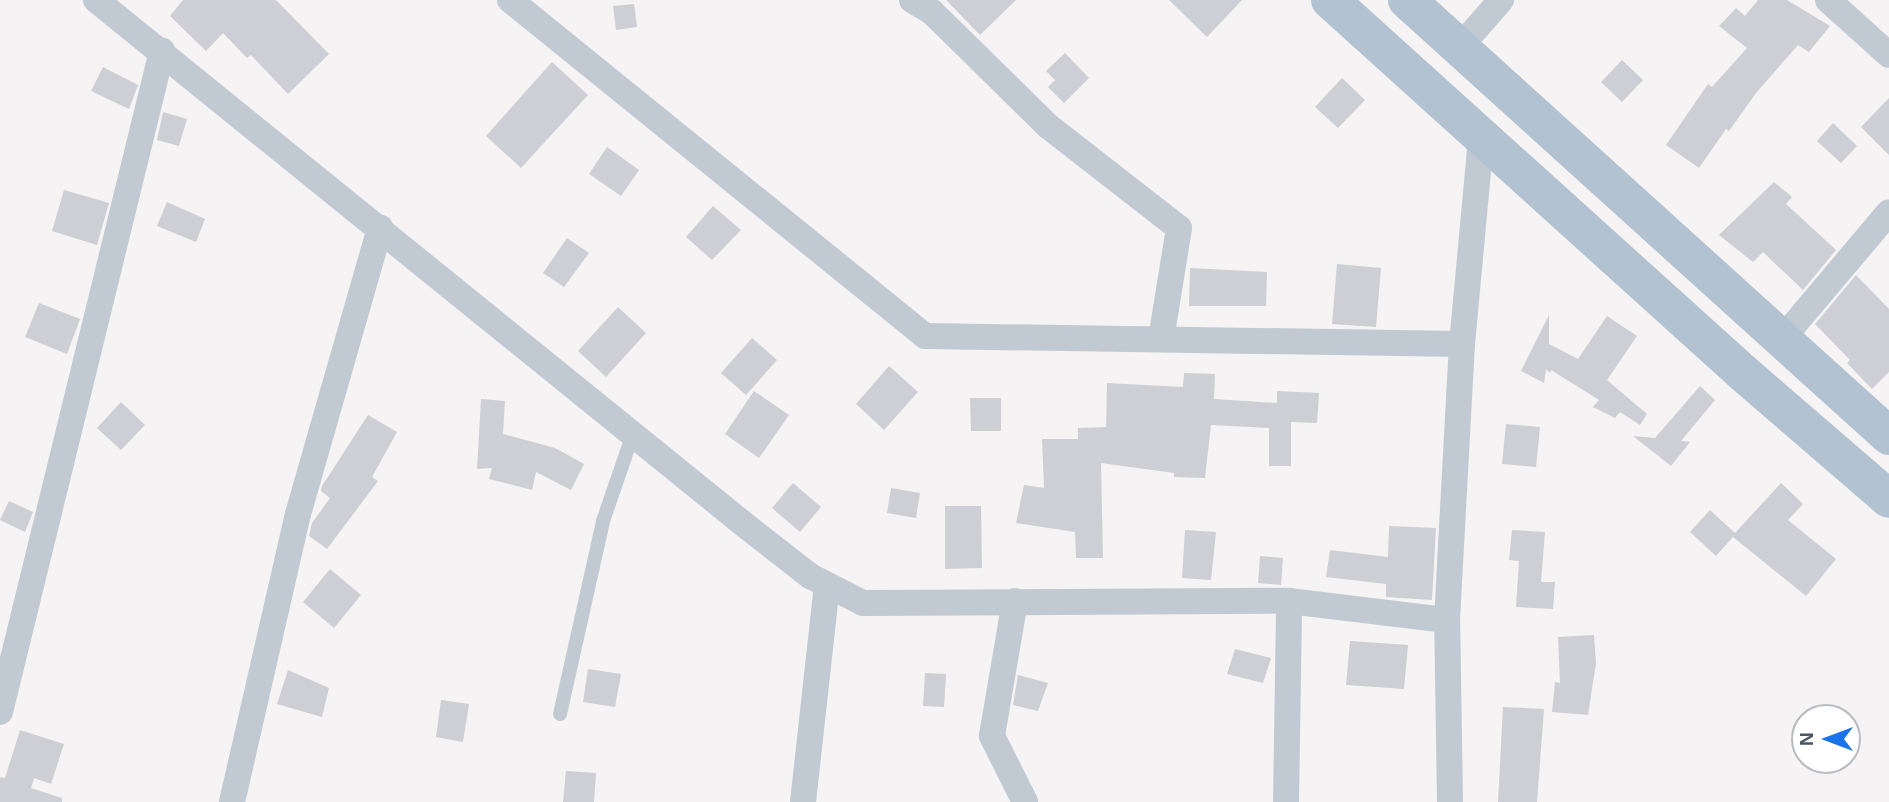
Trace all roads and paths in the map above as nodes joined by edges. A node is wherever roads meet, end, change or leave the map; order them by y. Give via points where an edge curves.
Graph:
1 (96, 0) edge
2 (912, 0) edge
3 (1330, 0) edge
4 (1407, 0) edge
5 (1501, 0) edge
6 (1828, 0) edge
7 (516, 1) edge
8 (1459, 48) junction
9 (162, 51) junction
10 (1889, 55) edge
11 (1482, 138) junction
12 (1889, 212) edge
13 (380, 228) junction
14 (1161, 339) junction
15 (1782, 340) junction
16 (1462, 344) junction
17 (634, 435) junction
18 (1889, 436) edge
19 (1889, 499) edge
20 (827, 584) junction
21 (1015, 601) junction
22 (1289, 601) junction
23 (1447, 620) junction
24 (0, 712) edge
25 (560, 714) dead end
26 (232, 802) edge
27 (803, 802) edge
28 (1025, 802) edge
29 (1286, 802) edge
30 (1450, 802) edge

1 - 9 street
2 - 14 street via 932,12 1048,126 1179,228
3 - 11 main road
4 - 8 main road
5 - 8 street
6 - 10 street
7 - 14 street via 925,336
8 - 15 main road
9 - 13 street
9 - 24 street
11 - 16 street
11 - 19 main road
12 - 15 street
13 - 17 street
13 - 26 street via 298,514
14 - 16 street
15 - 18 main road
16 - 23 street
17 - 20 street via 810,576
17 - 25 lane via 603,521
20 - 21 street via 863,603
20 - 27 street
21 - 22 street
21 - 28 street via 992,736
22 - 23 street
22 - 29 street
23 - 30 street

